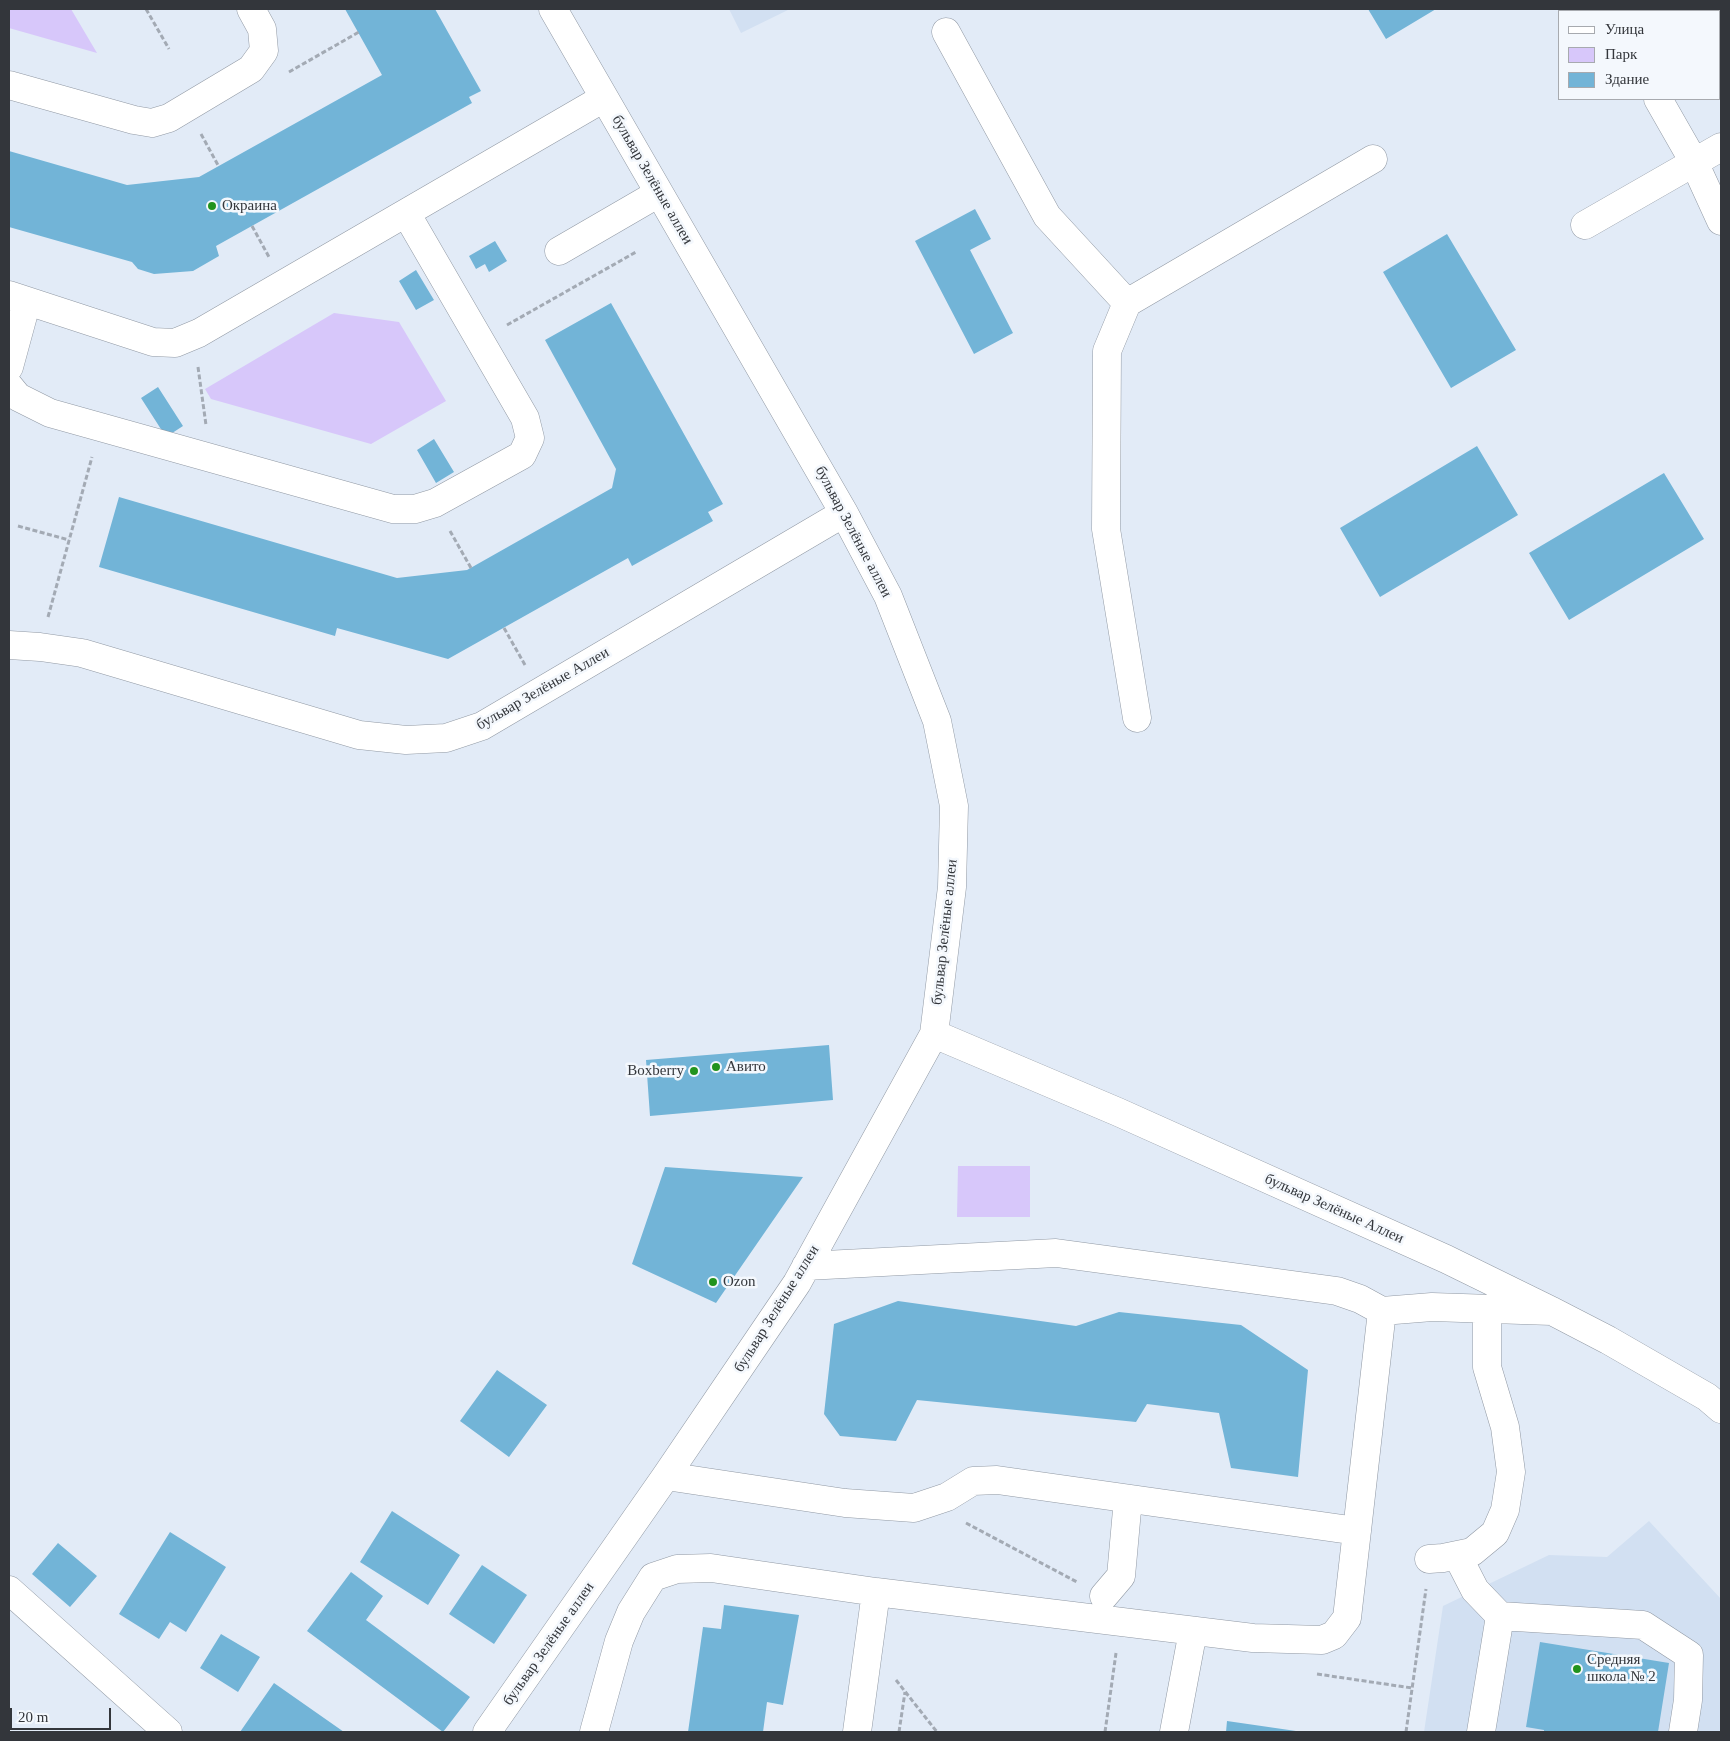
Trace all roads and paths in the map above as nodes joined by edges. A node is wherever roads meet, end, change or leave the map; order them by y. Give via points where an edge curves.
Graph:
1 (146, 9) edge
2 (252, 9) edge
3 (553, 9) edge
4 (946, 32) dead end
5 (169, 49) dead end
6 (9, 85) edge
7 (604, 98) junction
8 (1659, 100) edge
9 (1721, 147) edge
10 (1373, 159) dead end
11 (1694, 162) junction
12 (660, 193) junction
13 (406, 213) junction
14 (1721, 221) edge
15 (1585, 225) dead end
16 (559, 251) dead end
17 (636, 252) dead end
18 (18, 298) edge
19 (1127, 303) junction
20 (194, 335) junction
21 (480, 341) junction
22 (9, 368) edge
23 (9, 386) edge
24 (100, 427) junction
25 (210, 458) junction
26 (434, 503) junction
27 (844, 513) junction
28 (18, 526) dead end
29 (69, 540) junction
30 (471, 568) dead end
31 (504, 628) dead end
32 (9, 644) edge
33 (40, 647) junction
34 (540, 692) junction
35 (1137, 718) dead end
36 (934, 1034) junction
37 (806, 1266) junction
38 (1487, 1309) junction
39 (1382, 1310) junction
40 (1552, 1310) junction
41 (1721, 1409) edge
42 (666, 1476) junction
43 (1128, 1499) junction
44 (929, 1503) junction
45 (1357, 1531) junction
46 (1456, 1555) junction
47 (1429, 1559) joint
48 (9, 1590) edge
49 (876, 1592) junction
50 (1104, 1596) joint
51 (1500, 1616) junction
52 (1194, 1631) junction
53 (868, 1661) junction
54 (1310, 1672) dead end
55 (1412, 1688) junction
56 (905, 1691) junction
57 (168, 1732) edge
58 (488, 1732) edge
59 (594, 1732) edge
60 (857, 1732) edge
61 (899, 1732) edge
62 (937, 1732) edge
63 (1174, 1732) edge
64 (1406, 1732) edge
65 (1481, 1732) edge
66 (1683, 1732) edge

1 - 5 path
2 - 6 street via 262,29 264,52 251,69 169,118 152,123 134,120
3 - 7 street, бульвар Зелёные аллеи
4 - 19 street via 1047,216
7 - 12 street, бульвар Зелёные аллеи
7 - 13 street
8 - 11 street
9 - 11 street
10 - 19 street
11 - 14 street
11 - 15 street
12 - 16 street
12 - 27 street, бульвар Зелёные аллеи
13 - 20 street
13 - 21 street
17 - 21 path
18 - 20 street via 153,342 175,343
18 - 22 street
19 - 35 street via 1107,351 1106,528
20 - 25 path
21 - 26 street via 525,418 530,438 522,455
23 - 24 street via 18,396 50,413
24 - 25 street
24 - 29 path
25 - 26 street via 393,509 415,509
26 - 30 path
27 - 34 street, бульвар Зелёные Аллеи
27 - 36 street, бульвар Зелёные аллеи via 888,596 937,721 954,806 952,887
28 - 29 path
29 - 33 path
31 - 34 path
32 - 33 street, бульвар Зелёные Аллеи
33 - 34 street, бульвар Зелёные Аллеи via 82,653 359,735 406,740 446,738 482,726
36 - 37 street, бульвар Зелёные аллеи
36 - 40 street, бульвар Зелёные Аллеи via 1136,1120
37 - 39 street via 1056,1252 1337,1290
37 - 42 street, бульвар Зелёные аллеи
38 - 39 street via 1432,1307
38 - 40 street
38 - 46 street via 1487,1367 1505,1427 1511,1472 1505,1510 1495,1532 1472,1552
39 - 45 street
40 - 41 street, бульвар Зелёные Аллеи via 1707,1397
42 - 44 street via 845,1503 914,1508
42 - 58 street, бульвар Зелёные аллеи
43 - 44 street via 973,1481 947,1497
43 - 45 street
43 - 50 street via 1121,1576
44 - 50 path
45 - 52 street via 1347,1618 1334,1635 1311,1641
46 - 47 street
46 - 51 street via 1475,1590
47 - 55 path
48 - 57 street
49 - 52 street
49 - 53 street
49 - 59 street via 711,1568 677,1569 653,1577 631,1612 619,1641
51 - 65 street
51 - 66 street via 1643,1625 1689,1655
52 - 63 street
53 - 56 path via 886,1666
53 - 60 street
54 - 55 path
55 - 64 path
56 - 61 path
56 - 62 path

